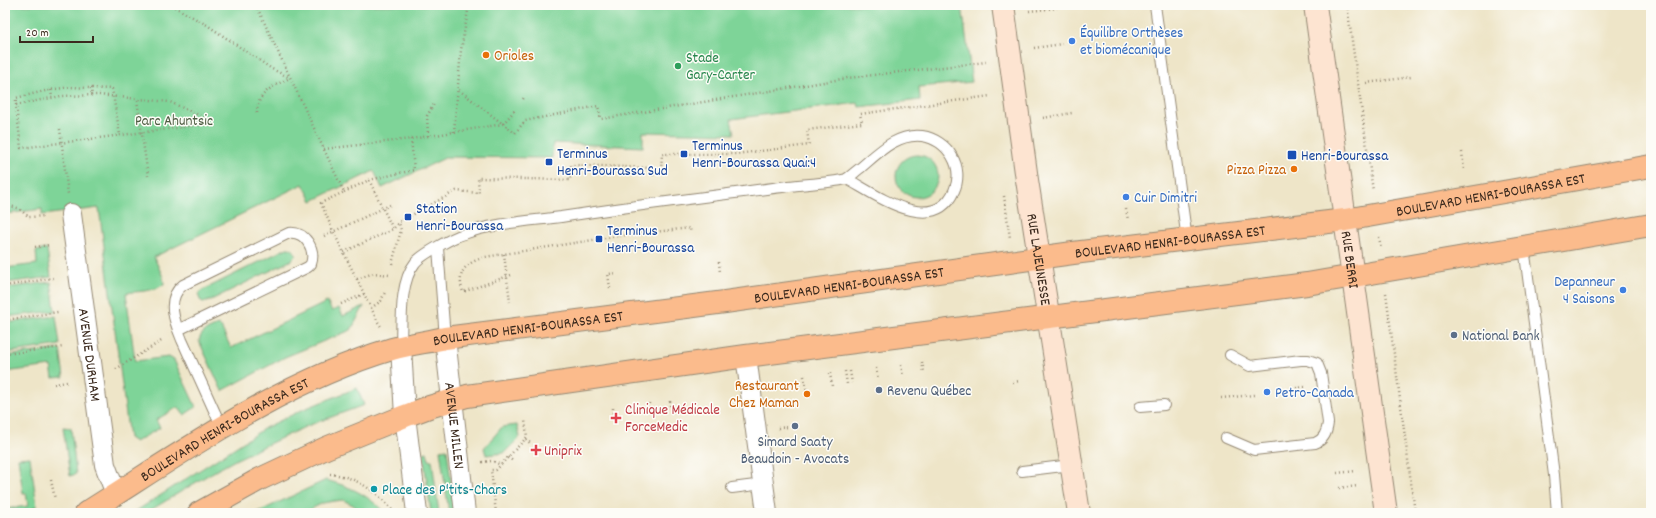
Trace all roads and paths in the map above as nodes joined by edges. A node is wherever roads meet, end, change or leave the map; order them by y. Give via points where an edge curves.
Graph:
1 (171, 5) edge
2 (256, 5) edge
3 (469, 5) edge
4 (1003, 5) edge
5 (1155, 5) edge
6 (1315, 5) edge
7 (1347, 5) edge
8 (1057, 8) dead end
9 (1029, 11) dead end
10 (1062, 44) dead end
11 (1034, 48) dead end
12 (986, 62) dead end
13 (1411, 77) dead end
14 (290, 78) junction
15 (1366, 83) dead end
16 (91, 88) junction
17 (51, 90) junction
18 (458, 90) junction
19 (92, 96) junction
20 (990, 96) dead end
21 (113, 97) junction
22 (52, 98) junction
23 (137, 99) junction
24 (434, 104) dead end
25 (16, 105) junction
26 (515, 110) dead end
27 (256, 113) dead end
28 (1072, 114) dead end
29 (1043, 118) dead end
30 (503, 124) junction
31 (60, 129) dead end
32 (142, 132) junction
33 (454, 132) junction
34 (120, 135) junction
35 (428, 136) junction
36 (411, 139) junction
37 (61, 142) junction
38 (324, 149) junction
39 (1462, 152) dead end
40 (1651, 166) edge
41 (653, 168) junction
42 (1464, 170) dead end
43 (148, 176) dead end
44 (653, 176) dead end
45 (847, 178) junction
46 (369, 180) junction
47 (344, 192) junction
48 (5, 205) edge
49 (70, 205) joint
50 (390, 205) dead end
51 (382, 208) junction
52 (1126, 209) dead end
53 (1376, 215) junction
54 (45, 216) dead end
55 (1128, 220) dead end
56 (1345, 220) junction
57 (399, 222) junction
58 (1008, 224) dead end
59 (1651, 225) edge
60 (393, 229) junction
61 (333, 231) junction
62 (691, 233) dead end
63 (1187, 240) junction
64 (49, 245) dead end
65 (35, 247) dead end
66 (1524, 247) junction
67 (438, 248) junction
68 (344, 252) junction
69 (504, 254) junction
70 (1039, 259) junction
71 (718, 262) dead end
72 (1014, 262) junction
73 (1383, 271) junction
74 (616, 273) dead end
75 (720, 273) dead end
76 (390, 275) junction
77 (511, 275) dead end
78 (506, 276) junction
79 (1354, 276) junction
80 (53, 278) dead end
81 (357, 279) junction
82 (388, 281) dead end
83 (5, 286) edge
84 (387, 286) dead end
85 (610, 288) dead end
86 (364, 294) junction
87 (510, 302) dead end
88 (341, 304) dead end
89 (371, 308) junction
90 (58, 312) dead end
91 (1048, 317) junction
92 (5, 320) edge
93 (378, 322) dead end
94 (178, 330) junction
95 (445, 338) junction
96 (63, 347) dead end
97 (401, 347) junction
98 (5, 354) edge
99 (1230, 355) dead end
100 (746, 356) junction
101 (922, 362) dead end
102 (901, 365) dead end
103 (876, 368) dead end
104 (116, 369) dead end
105 (845, 371) dead end
106 (850, 371) dead end
107 (924, 372) dead end
108 (830, 373) dead end
109 (804, 376) dead end
110 (903, 376) dead end
111 (878, 379) dead end
112 (1020, 381) dead end
113 (67, 382) dead end
114 (1013, 382) dead end
115 (852, 383) dead end
116 (54, 384) dead end
117 (847, 384) dead end
118 (832, 386) dead end
119 (806, 389) dead end
120 (1254, 395) dead end
121 (1221, 398) dead end
122 (453, 400) junction
123 (670, 401) dead end
124 (649, 404) dead end
125 (1164, 405) dead end
126 (670, 406) dead end
127 (1140, 407) dead end
128 (613, 408) dead end
129 (649, 408) dead end
130 (613, 413) dead end
131 (405, 416) junction
132 (525, 420) dead end
133 (788, 427) dead end
134 (222, 428) junction
135 (776, 429) dead end
136 (1226, 438) dead end
137 (526, 439) junction
138 (531, 444) dead end
139 (508, 457) junction
140 (486, 462) dead end
141 (514, 462) dead end
142 (501, 465) junction
143 (1071, 465) junction
144 (1359, 470) dead end
145 (1022, 472) dead end
146 (1337, 473) dead end
147 (330, 474) dead end
148 (51, 480) dead end
149 (763, 484) junction
150 (1361, 486) dead end
151 (732, 488) dead end
152 (1339, 488) dead end
153 (116, 494) junction
154 (55, 499) dead end
155 (86, 513) edge
156 (199, 513) edge
157 (394, 513) edge
158 (417, 513) edge
159 (465, 513) edge
160 (496, 513) edge
161 (767, 513) edge
162 (1079, 513) edge
163 (1386, 513) edge
164 (1415, 513) edge
165 (1557, 513) edge

1 - 14 path
2 - 14 path
3 - 18 path via 461,50
4 - 70 main road, RUE LAJEUNESSE
5 - 63 lane
6 - 56 main road, RUE BERRI
7 - 53 path, RUE BERRI
8 - 9 path
10 - 11 path
12 - 30 path via 848,78 601,119 598,106 525,121 515,133
13 - 15 path
14 - 27 path via 266,91 257,105
14 - 38 path
16 - 17 path via 70,87
16 - 19 path
16 - 21 path via 112,89
17 - 22 path
17 - 25 path via 16,98
18 - 30 path
18 - 33 path
19 - 21 path
19 - 22 path
20 - 41 path via 860,114 862,124 807,130 809,145 736,154 662,154 661,170
21 - 23 path
21 - 34 path
22 - 25 path
23 - 32 path
23 - 32 path via 170,102 207,119 207,124
24 - 35 path via 427,116
25 - 37 path via 21,148
26 - 30 path
28 - 29 path
30 - 33 path
31 - 37 path
32 - 34 path
32 - 43 path
33 - 35 path
34 - 37 path
35 - 36 path
36 - 38 path
36 - 46 path via 414,170
37 - 49 path
38 - 47 path
39 - 42 path
40 - 53 main road, BOULEVARD HENRI-BOURASSA EST
41 - 44 path
41 - 57 path via 571,165 570,180 478,178 479,192 456,191
45 - 45 lane via 897,206 925,212 936,210 949,199 957,180 957,168 949,151 942,144 932,138 909,136 892,143
45 - 67 lane via 489,227 462,234
46 - 47 path
46 - 51 path
47 - 61 path via 321,203
48 - 54 path via 18,208 30,217
49 - 153 street, AVENUE DURHAM via 105,465
50 - 51 path
51 - 60 path
51 - 61 path
52 - 55 path
53 - 56 main road, BOULEVARD HENRI-BOURASSA EST
53 - 73 path, RUE BERRI
56 - 63 main road, BOULEVARD HENRI-BOURASSA EST
56 - 79 main road, RUE BERRI
57 - 60 path
57 - 76 path via 401,230
58 - 72 path, RUE LAJEUNESSE
59 - 66 main road
60 - 68 path
61 - 68 path
62 - 69 path via 690,228 618,236
63 - 70 main road, BOULEVARD HENRI-BOURASSA EST
64 - 65 path
66 - 73 main road
66 - 165 lane
67 - 95 lane
67 - 97 lane via 419,258 409,272 403,299
68 - 81 path
69 - 78 path
69 - 78 path via 485,257 467,264 461,275 461,287 463,292
70 - 72 main road, BOULEVARD HENRI-BOURASSA EST
70 - 91 main road, RUE LAJEUNESSE
71 - 75 path
72 - 95 main road, BOULEVARD HENRI-BOURASSA EST
73 - 79 main road
73 - 164 path, RUE BERRI
74 - 85 path via 608,274
76 - 81 path via 374,273
76 - 82 path
77 - 78 path
78 - 87 path
79 - 91 main road
79 - 163 main road, RUE BERRI
80 - 83 path
81 - 86 path
84 - 89 path via 380,301
86 - 88 path
86 - 89 path
89 - 93 path
90 - 92 path
91 - 100 main road
91 - 143 main road, RUE LAJEUNESSE
94 - 94 lane via 308,267 312,257 309,244 300,235 289,233 183,285 174,295 172,302
94 - 104 path
94 - 134 lane
95 - 97 main road, BOULEVARD HENRI-BOURASSA EST
95 - 122 street, AVENUE MILLEN
96 - 98 path
97 - 131 street
97 - 134 main road, BOULEVARD HENRI-BOURASSA EST via 346,366 292,390
99 - 136 lane via 1250,366 1301,360 1317,363 1321,373 1328,423 1324,437 1315,442 1254,450
100 - 122 main road via 619,373
100 - 149 street
101 - 107 path
102 - 110 path
103 - 111 path
105 - 117 path
106 - 115 path
108 - 118 path
109 - 119 path
112 - 114 path
113 - 116 path
120 - 121 path
122 - 131 main road
122 - 159 street, AVENUE MILLEN
123 - 126 path
124 - 129 path
125 - 127 lane
128 - 130 path
131 - 156 main road via 278,469
131 - 158 street
132 - 137 path
133 - 135 path
134 - 153 main road, BOULEVARD HENRI-BOURASSA EST
137 - 138 path
137 - 139 path
139 - 141 path
139 - 142 path
140 - 142 path via 492,461
142 - 160 path via 496,470 491,470
143 - 145 lane
143 - 162 main road, RUE LAJEUNESSE
144 - 146 path
147 - 157 path via 354,480 368,488 383,499
148 - 154 path
149 - 151 lane
149 - 161 street
150 - 152 path
153 - 155 main road, BOULEVARD HENRI-BOURASSA EST

